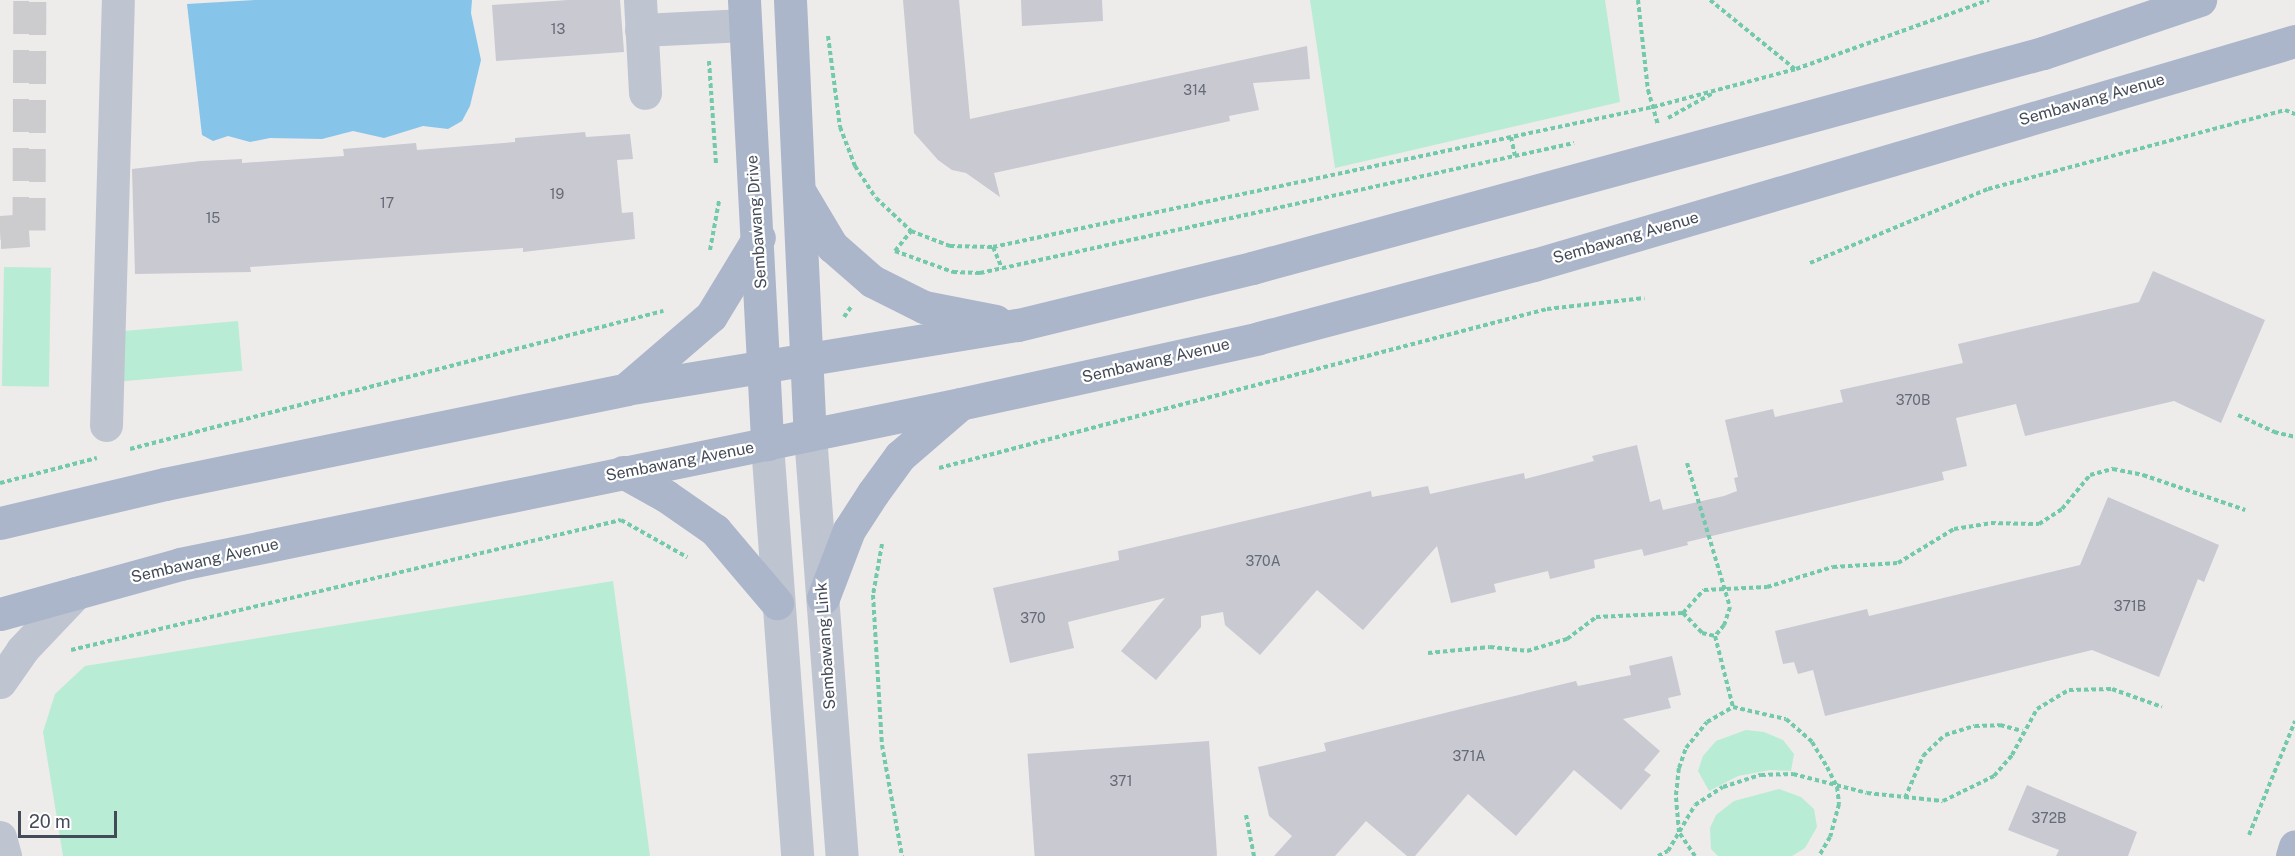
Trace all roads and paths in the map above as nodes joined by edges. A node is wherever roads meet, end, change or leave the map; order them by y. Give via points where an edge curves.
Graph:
1 (118, 0) edge
2 (790, 0) edge
3 (1638, 0) edge
4 (1710, 0) edge
5 (1989, 0) edge
6 (2200, 0) edge
7 (744, 12) edge
8 (641, 15) edge
9 (826, 23) dead end
10 (707, 27) junction
11 (2295, 41) edge
12 (2264, 50) junction
13 (2295, 61) edge
14 (1796, 69) junction
15 (1719, 89) junction
16 (645, 93) dead end
17 (1653, 106) junction
18 (2295, 114) edge
19 (1647, 127) dead end
20 (1512, 137) junction
21 (1663, 139) junction
22 (1581, 141) dead end
23 (1515, 156) junction
24 (716, 166) dead end
25 (718, 190) dead end
26 (798, 190) junction
27 (759, 237) junction
28 (993, 247) junction
29 (895, 251) dead end
30 (709, 255) dead end
31 (1810, 263) dead end
32 (1002, 268) junction
33 (1644, 298) dead end
34 (674, 305) dead end
35 (1018, 325) junction
36 (806, 359) junction
37 (765, 365) junction
38 (626, 389) junction
39 (960, 404) junction
40 (2238, 415) dead end
41 (810, 435) junction
42 (2295, 437) edge
43 (105, 441) joint
44 (768, 444) junction
45 (126, 450) dead end
46 (1687, 463) dead end
47 (933, 470) dead end
48 (623, 472) junction
49 (0, 483) edge
50 (2245, 510) dead end
51 (0, 523) edge
52 (887, 534) dead end
53 (687, 557) dead end
54 (1725, 587) junction
55 (76, 593) junction
56 (823, 598) junction
57 (777, 603) junction
58 (1683, 613) junction
59 (0, 614) edge
60 (1715, 636) junction
61 (67, 652) dead end
62 (1428, 653) dead end
63 (0, 682) edge
64 (1732, 707) junction
65 (2162, 707) dead end
66 (2295, 721) edge
67 (2022, 731) junction
68 (1838, 787) junction
69 (1905, 798) junction
70 (1246, 815) dead end
71 (1679, 832) junction
72 (2249, 835) dead end
73 (0, 837) edge
74 (2295, 846) edge
75 (5, 856) edge
76 (797, 856) edge
77 (842, 856) edge
78 (902, 856) edge
79 (1254, 856) edge
80 (1658, 856) edge
81 (1695, 856) edge
82 (1819, 856) edge
83 (2292, 856) edge

1 - 43 street
2 - 26 main road
3 - 17 path
4 - 14 path
5 - 14 path
6 - 21 main road via 2043,53
7 - 10 street
7 - 27 main road, Sembawang Drive
8 - 10 street
8 - 16 street
9 - 28 path via 840,127 855,166 876,198 911,231 950,246
10 - 24 path
11 - 12 main road, Sembawang Avenue
12 - 13 main road
12 - 39 main road, Sembawang Avenue via 1523,268 1258,338
14 - 15 path
15 - 17 path
15 - 21 path
17 - 20 path
17 - 21 path
18 - 31 path via 2285,110 1988,189
19 - 21 path
20 - 23 path
20 - 28 path
21 - 35 main road via 1252,268
22 - 23 path
23 - 32 path
25 - 30 path
26 - 35 main road via 832,246 872,281 924,307
26 - 36 main road
27 - 37 main road, Sembawang Drive
27 - 38 main road via 711,316
28 - 32 path
29 - 32 path via 953,272
33 - 47 path via 1547,309
34 - 45 path via 653,315
35 - 36 main road
36 - 37 main road
36 - 41 main road
37 - 38 main road
37 - 44 main road, Sembawang Drive
38 - 51 main road via 165,484
39 - 41 main road, Sembawang Avenue
39 - 56 main road via 900,456 873,493 849,530
40 - 42 path
41 - 44 main road, Sembawang Avenue
41 - 56 street, Sembawang Link
43 - 49 path
44 - 48 main road, Sembawang Avenue
44 - 57 street
46 - 54 path
48 - 55 main road, Sembawang Avenue via 180,564
48 - 57 main road via 715,530
50 - 54 path via 2143,475 2113,469 2090,475 2062,509 2039,524 1990,523 1953,529 1898,563 1833,567 1767,587
52 - 78 path via 873,595 882,745
53 - 61 path via 621,520 76,646
54 - 58 path via 1704,590
54 - 60 path via 1730,607
55 - 59 main road, Sembawang Avenue
55 - 63 street via 22,650
56 - 77 street, Sembawang Link
57 - 76 street
58 - 60 path via 1701,633
58 - 62 path via 1596,617 1567,639 1527,651 1490,647
60 - 64 path
64 - 68 path via 1786,719 1812,742
64 - 71 path via 1707,722 1686,748 1676,795
65 - 67 path via 2112,689 2069,690 2037,709
66 - 72 path
67 - 69 path via 2012,754 1994,776 1943,801
67 - 69 path via 2000,725 1975,726 1945,735 1923,756
68 - 69 path
68 - 71 path via 1793,774 1761,776 1723,787 1695,805
68 - 82 path via 1839,804 1833,826
70 - 79 path
71 - 80 path via 1668,851
71 - 81 path
73 - 75 street
74 - 83 main road

